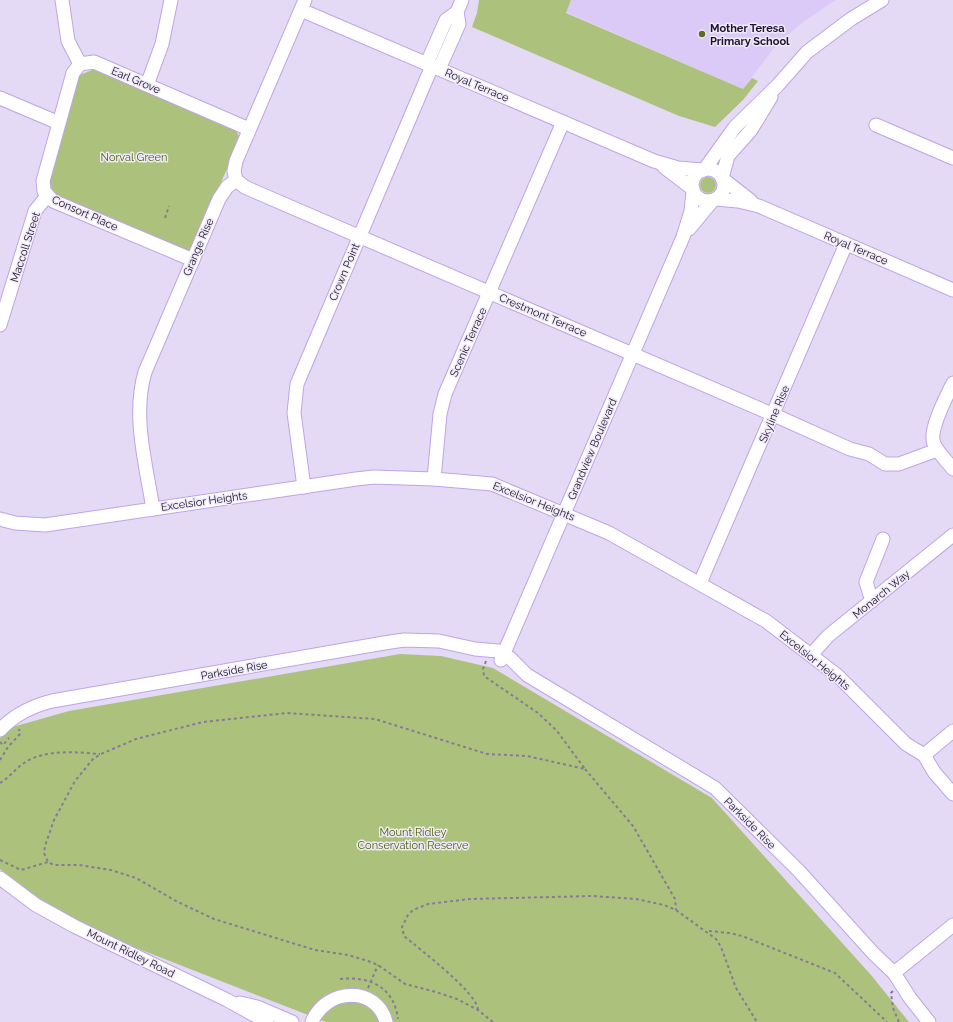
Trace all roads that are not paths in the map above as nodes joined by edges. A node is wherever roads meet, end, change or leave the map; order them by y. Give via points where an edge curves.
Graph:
1 (62, 0) edge
2 (171, 0) edge
3 (882, 0) edge
4 (303, 5) edge
5 (459, 6) edge
6 (80, 64) junction
7 (433, 66) junction
8 (146, 84) junction
9 (778, 85) junction
10 (0, 98) edge
11 (563, 122) junction
12 (59, 123) junction
13 (876, 125) dead end
14 (249, 128) junction
15 (953, 158) edge
16 (654, 161) junction
17 (703, 170) junction
18 (722, 178) junction
19 (236, 180) junction
20 (693, 190) junction
21 (47, 196) junction
22 (714, 199) junction
23 (759, 206) junction
24 (359, 236) junction
25 (683, 237) junction
26 (846, 244) junction
27 (193, 260) junction
28 (953, 290) edge
29 (490, 293) junction
30 (0, 324) edge
31 (633, 354) junction
32 (953, 383) edge
33 (774, 414) junction
34 (937, 450) junction
35 (953, 469) edge
36 (434, 479) junction
37 (304, 486) junction
38 (153, 509) junction
39 (564, 513) junction
40 (0, 519) edge
41 (953, 535) edge
42 (883, 539) dead end
43 (700, 583) junction
44 (872, 601) junction
45 (475, 649) junction
46 (811, 655) junction
47 (502, 657) junction
48 (6, 729) edge
49 (953, 731) edge
50 (924, 755) junction
51 (953, 794) edge
52 (0, 878) edge
53 (953, 925) edge
54 (894, 974) junction
55 (227, 1000) junction
56 (267, 1022) edge
57 (292, 1022) edge
58 (312, 1022) edge
59 (386, 1022) edge
60 (929, 1022) edge

1 - 6 street via 68,41
2 - 8 street via 162,44
3 - 9 street via 851,19 807,52
4 - 7 street, Royal Terrace
4 - 14 street
5 - 7 street, Crown Point via 459,24
6 - 8 street, Earl Grove via 94,62
6 - 12 street via 73,73
7 - 11 street, Royal Terrace
7 - 24 street, Crown Point
8 - 14 street, Earl Grove
9 - 17 street via 735,127
9 - 18 street via 755,124 728,156
10 - 12 street
11 - 16 street, Royal Terrace
11 - 29 street, Scenic Terrace
12 - 21 street, Consort Place via 43,181
13 - 15 street
14 - 19 street via 234,167
16 - 17 street, Royal Terrace via 678,168
16 - 20 street, Royal Terrace
17 - 18 street via 714,171
17 - 20 street via 695,176
18 - 22 street via 722,192
18 - 23 street, Royal Terrace
19 - 24 street, Crestmont Terrace via 245,187
19 - 27 street, Grange Rise via 219,198
20 - 22 street via 696,196 704,200
20 - 25 street, Grandview Boulevard via 691,211
21 - 27 street, Consort Place via 53,201
21 - 30 street, Maccoll Street via 35,212
22 - 23 street, Royal Terrace
22 - 25 street, Grandview Boulevard
23 - 26 street, Royal Terrace
24 - 29 street, Crestmont Terrace
24 - 37 street, Crown Point via 297,384 294,413
25 - 31 street, Grandview Boulevard
26 - 28 street, Royal Terrace
26 - 33 street, Skyline Rise
27 - 38 street, Grange Rise via 145,372 139,396 140,423
29 - 31 street, Crestmont Terrace
29 - 36 street, Scenic Terrace via 442,405
31 - 33 street, Crestmont Terrace
31 - 39 street, Grandview Boulevard
32 - 34 street via 933,432 933,443
33 - 34 street, Crestmont Terrace via 850,449 869,454 885,464 892,465
33 - 43 street, Skyline Rise
34 - 35 street
36 - 37 street, Excelsior Heights via 374,477
36 - 39 street, Excelsior Heights via 492,484
37 - 38 street, Excelsior Heights
38 - 40 street, Excelsior Heights via 45,525
39 - 43 street, Excelsior Heights via 609,533
39 - 47 street, Grandview Boulevard
41 - 44 street, Monarch Way
42 - 44 street via 866,582
43 - 46 street, Excelsior Heights via 766,621
44 - 46 street, Monarch Way via 828,636
45 - 47 street, Parkside Rise
45 - 47 street, Parkside Rise via 488,656
45 - 48 street, Parkside Rise via 439,641 391,642 52,701 28,709
46 - 50 street, Excelsior Heights via 838,676 906,744
47 - 54 street, Parkside Rise via 513,670 527,675 715,788 799,871
49 - 50 street
50 - 51 street, Excelsior Heights via 934,772
52 - 55 street, Mount Ridley Road via 36,905 74,926
53 - 54 street
54 - 60 street, Parkside Rise
55 - 56 street, Mount Ridley Road
55 - 57 street via 257,1007
58 - 59 street via 321,1007 334,997 350,994 374,1003 384,1014

